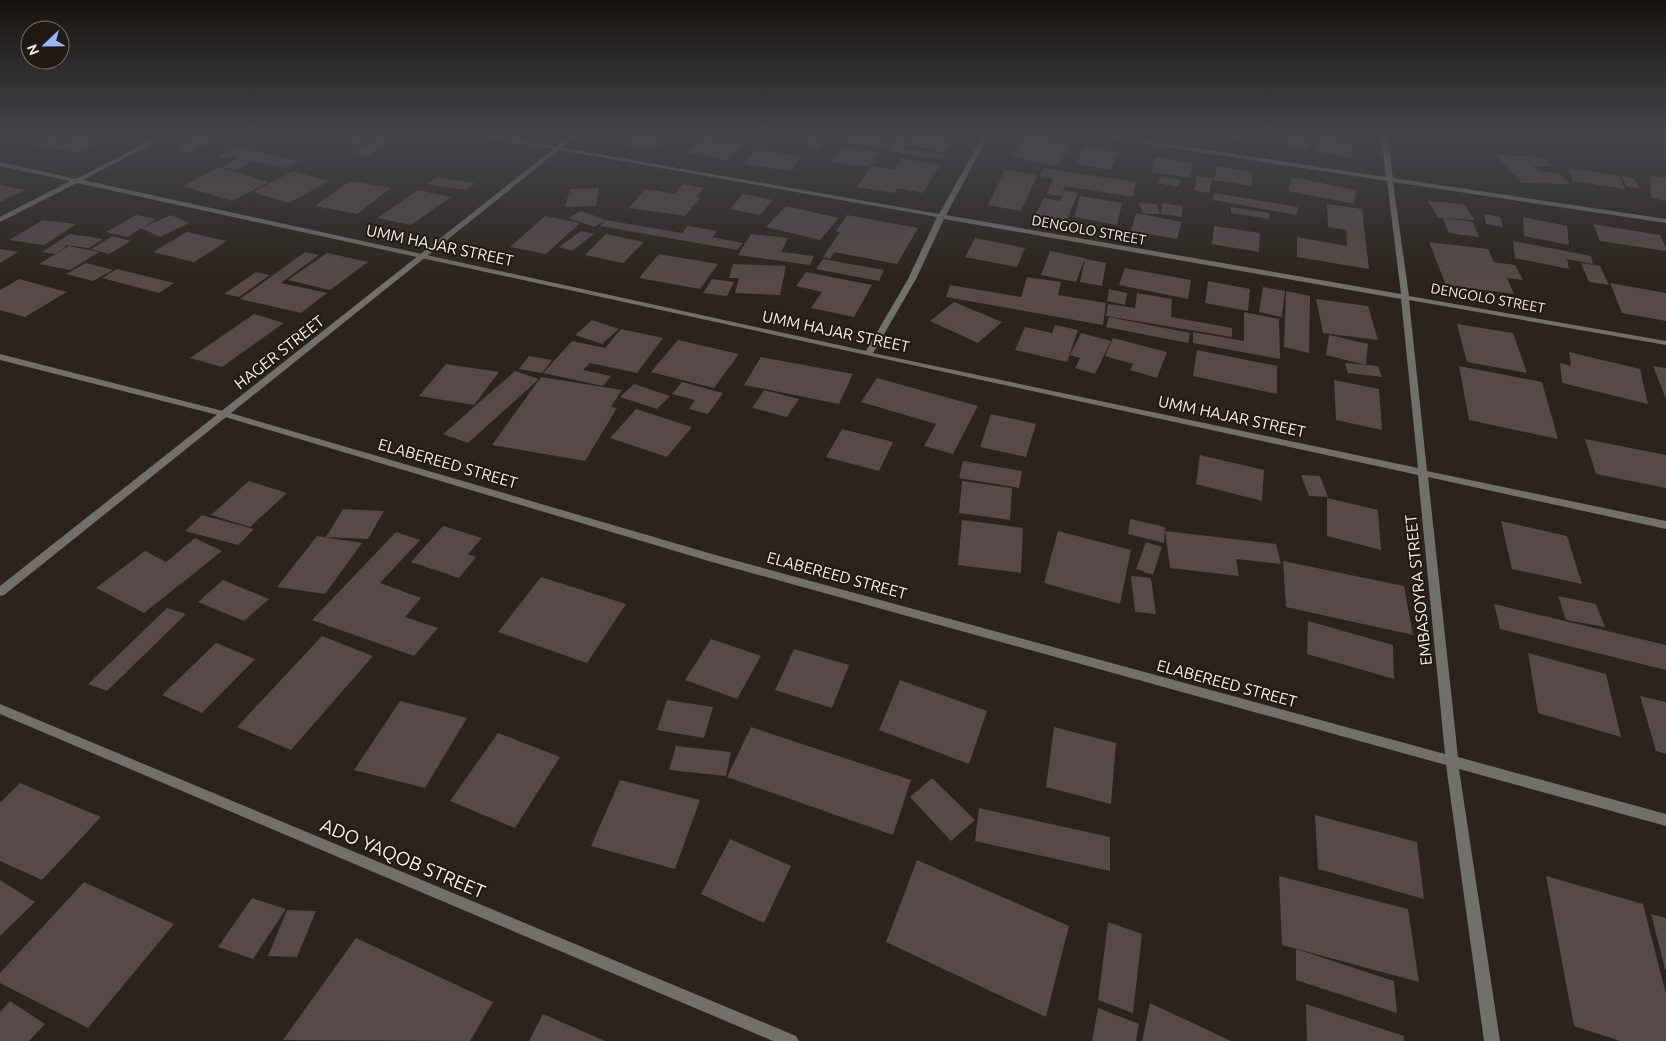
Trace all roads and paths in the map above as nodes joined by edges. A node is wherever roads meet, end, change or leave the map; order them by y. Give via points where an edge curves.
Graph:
1 (72, 184) edge
2 (89, 184) edge
3 (515, 184) edge
4 (753, 184) edge
5 (959, 184) edge
6 (1389, 184) edge
7 (1413, 184) edge
8 (941, 217) junction
9 (0, 220) edge
10 (1666, 221) edge
11 (424, 256) junction
12 (1405, 296) junction
13 (1666, 342) edge
14 (868, 354) junction
15 (0, 357) edge
16 (224, 414) junction
17 (1421, 472) junction
18 (1666, 525) edge
19 (0, 592) edge
20 (0, 709) edge
21 (1452, 761) junction
22 (1666, 820) edge
23 (791, 1041) edge
24 (1492, 1041) edge

1 - 9 street
2 - 11 street, UMM HAJAR STREET
3 - 11 street, HAGER STREET
4 - 8 street, DENGOLO STREET
5 - 8 street
6 - 12 street, EMBASOYRA STREET
7 - 10 street
8 - 12 street, DENGOLO STREET
8 - 14 street via 912,279
11 - 14 street, UMM HAJAR STREET
11 - 16 street, HAGER STREET
12 - 13 street, DENGOLO STREET
12 - 17 street, EMBASOYRA STREET
14 - 17 street, UMM HAJAR STREET
15 - 16 street, ELABEREED STREET
16 - 19 street, HAGER STREET
16 - 21 street, ELABEREED STREET via 712,558
17 - 18 street, UMM HAJAR STREET
17 - 21 street, EMBASOYRA STREET
20 - 23 street, ADO YAQOB STREET
21 - 22 street, ELABEREED STREET
21 - 24 street, EMBASOYRA STREET

